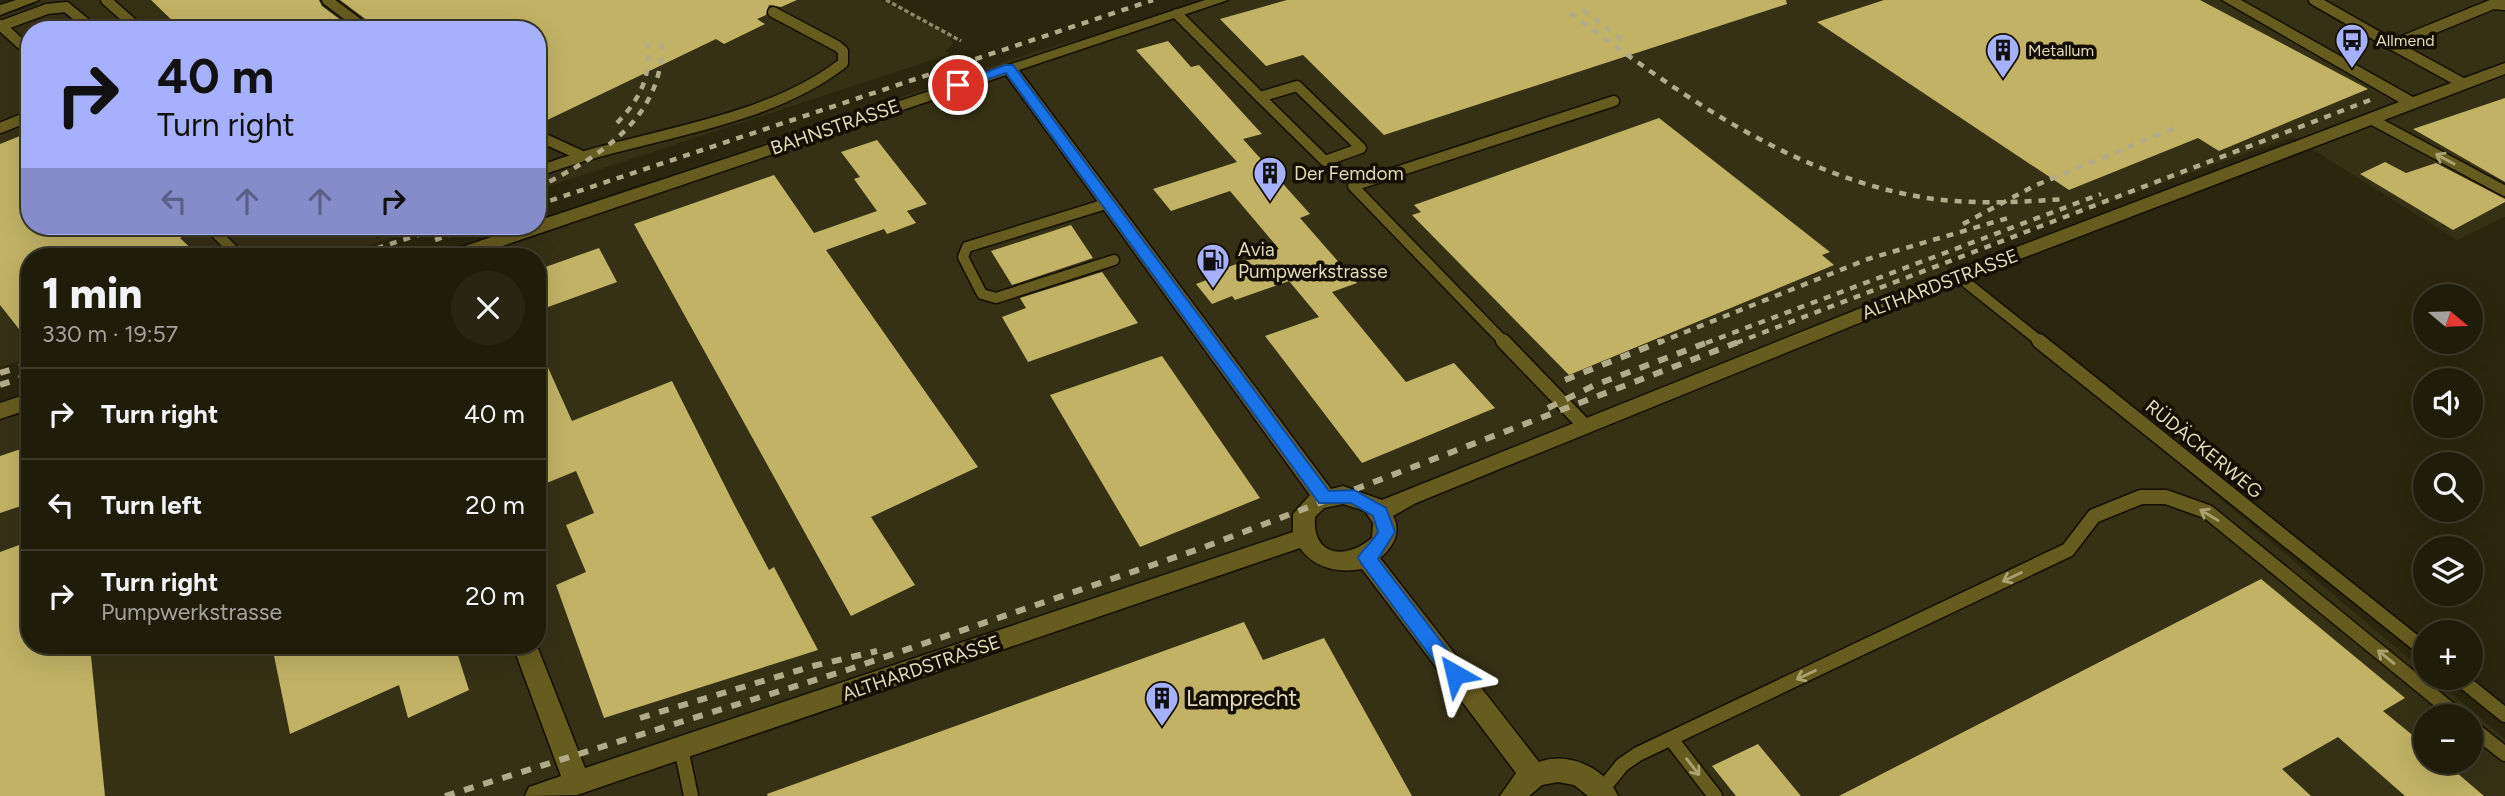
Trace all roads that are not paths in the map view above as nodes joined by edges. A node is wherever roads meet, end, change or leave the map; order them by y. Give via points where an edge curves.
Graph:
1 (31, 0) edge
2 (106, 0) edge
3 (327, 0) edge
4 (1220, 0) edge
5 (2230, 0) edge
6 (2314, 0) edge
7 (2505, 5) edge
8 (773, 12) dead end
9 (1177, 14) junction
10 (0, 20) edge
11 (85, 21) edge
12 (130, 21) edge
13 (355, 21) edge
14 (21, 42) edge
15 (2393, 45) junction
16 (1009, 68) junction
17 (2505, 68) edge
18 (2465, 84) junction
19 (1260, 97) junction
20 (1614, 101) dead end
21 (2412, 103) junction
22 (2371, 119) junction
23 (21, 120) edge
24 (0, 128) edge
25 (546, 139) edge
26 (580, 155) junction
27 (546, 168) edge
28 (2505, 191) edge
29 (1109, 203) junction
30 (546, 225) edge
31 (218, 235) edge
32 (516, 235) edge
33 (232, 248) edge
34 (478, 248) edge
35 (1114, 260) dead end
36 (1958, 276) junction
37 (21, 404) edge
38 (0, 411) edge
39 (1585, 426) junction
40 (1325, 498) junction
41 (1380, 512) junction
42 (1303, 538) junction
43 (1367, 558) junction
44 (2413, 641) edge
45 (528, 654) edge
46 (2474, 690) edge
47 (2443, 704) edge
48 (2505, 715) edge
49 (2483, 737) edge
50 (1671, 739) junction
51 (681, 748) junction
52 (2505, 754) edge
53 (1533, 774) junction
54 (577, 783) junction
55 (1603, 793) edge
56 (538, 796) edge
57 (691, 796) edge
58 (1513, 796) edge
59 (1715, 796) edge

1 - 10 street
2 - 12 lane
3 - 13 lane
4 - 9 street, BAHNSTRASSE
5 - 21 street
6 - 15 lane
7 - 15 lane via 2493,4
8 - 26 lane via 837,46 843,51 843,63 777,101 627,147
9 - 16 street, BAHNSTRASSE
9 - 19 lane
10 - 11 lane via 71,8
10 - 14 lane
15 - 18 lane
16 - 29 street
16 - 30 street, BAHNSTRASSE
17 - 18 street, ALTHARDSTRASSE
18 - 21 street, ALTHARDSTRASSE
19 - 19 lane via 1325,161 1361,148 1297,86
20 - 39 lane via 1353,186
21 - 22 street, ALTHARDSTRASSE
28 -> 22 lane
22 - 36 street, ALTHARDSTRASSE
23 - 24 lane
25 - 26 lane
26 - 27 lane
29 - 35 lane via 967,247 963,257 982,294 996,298
29 - 40 street
31 - 33 lane
32 - 34 street, BAHNSTRASSE
36 - 39 street, ALTHARDSTRASSE
36 - 44 lane, RÜDÄCKERWEG
37 - 38 street
39 - 41 street, ALTHARDSTRASSE
40 - 41 street via 1354,496
40 - 42 street via 1315,502 1303,518
41 - 43 street via 1387,532 1377,551
42 - 43 street via 1318,555 1330,560
42 - 51 street, ALTHARDSTRASSE
43 - 53 street
45 - 54 street
46 - 48 lane
47 -> 50 lane via 2208,512 2166,497 2141,497 2094,516 2068,550
49 - 52 lane
50 - 55 lane via 1622,765
50 -> 59 lane
51 - 54 street, ALTHARDSTRASSE
51 - 57 lane
53 - 55 street via 1550,769 1569,771
53 - 58 street
54 - 56 street, ALTHARDSTRASSE

